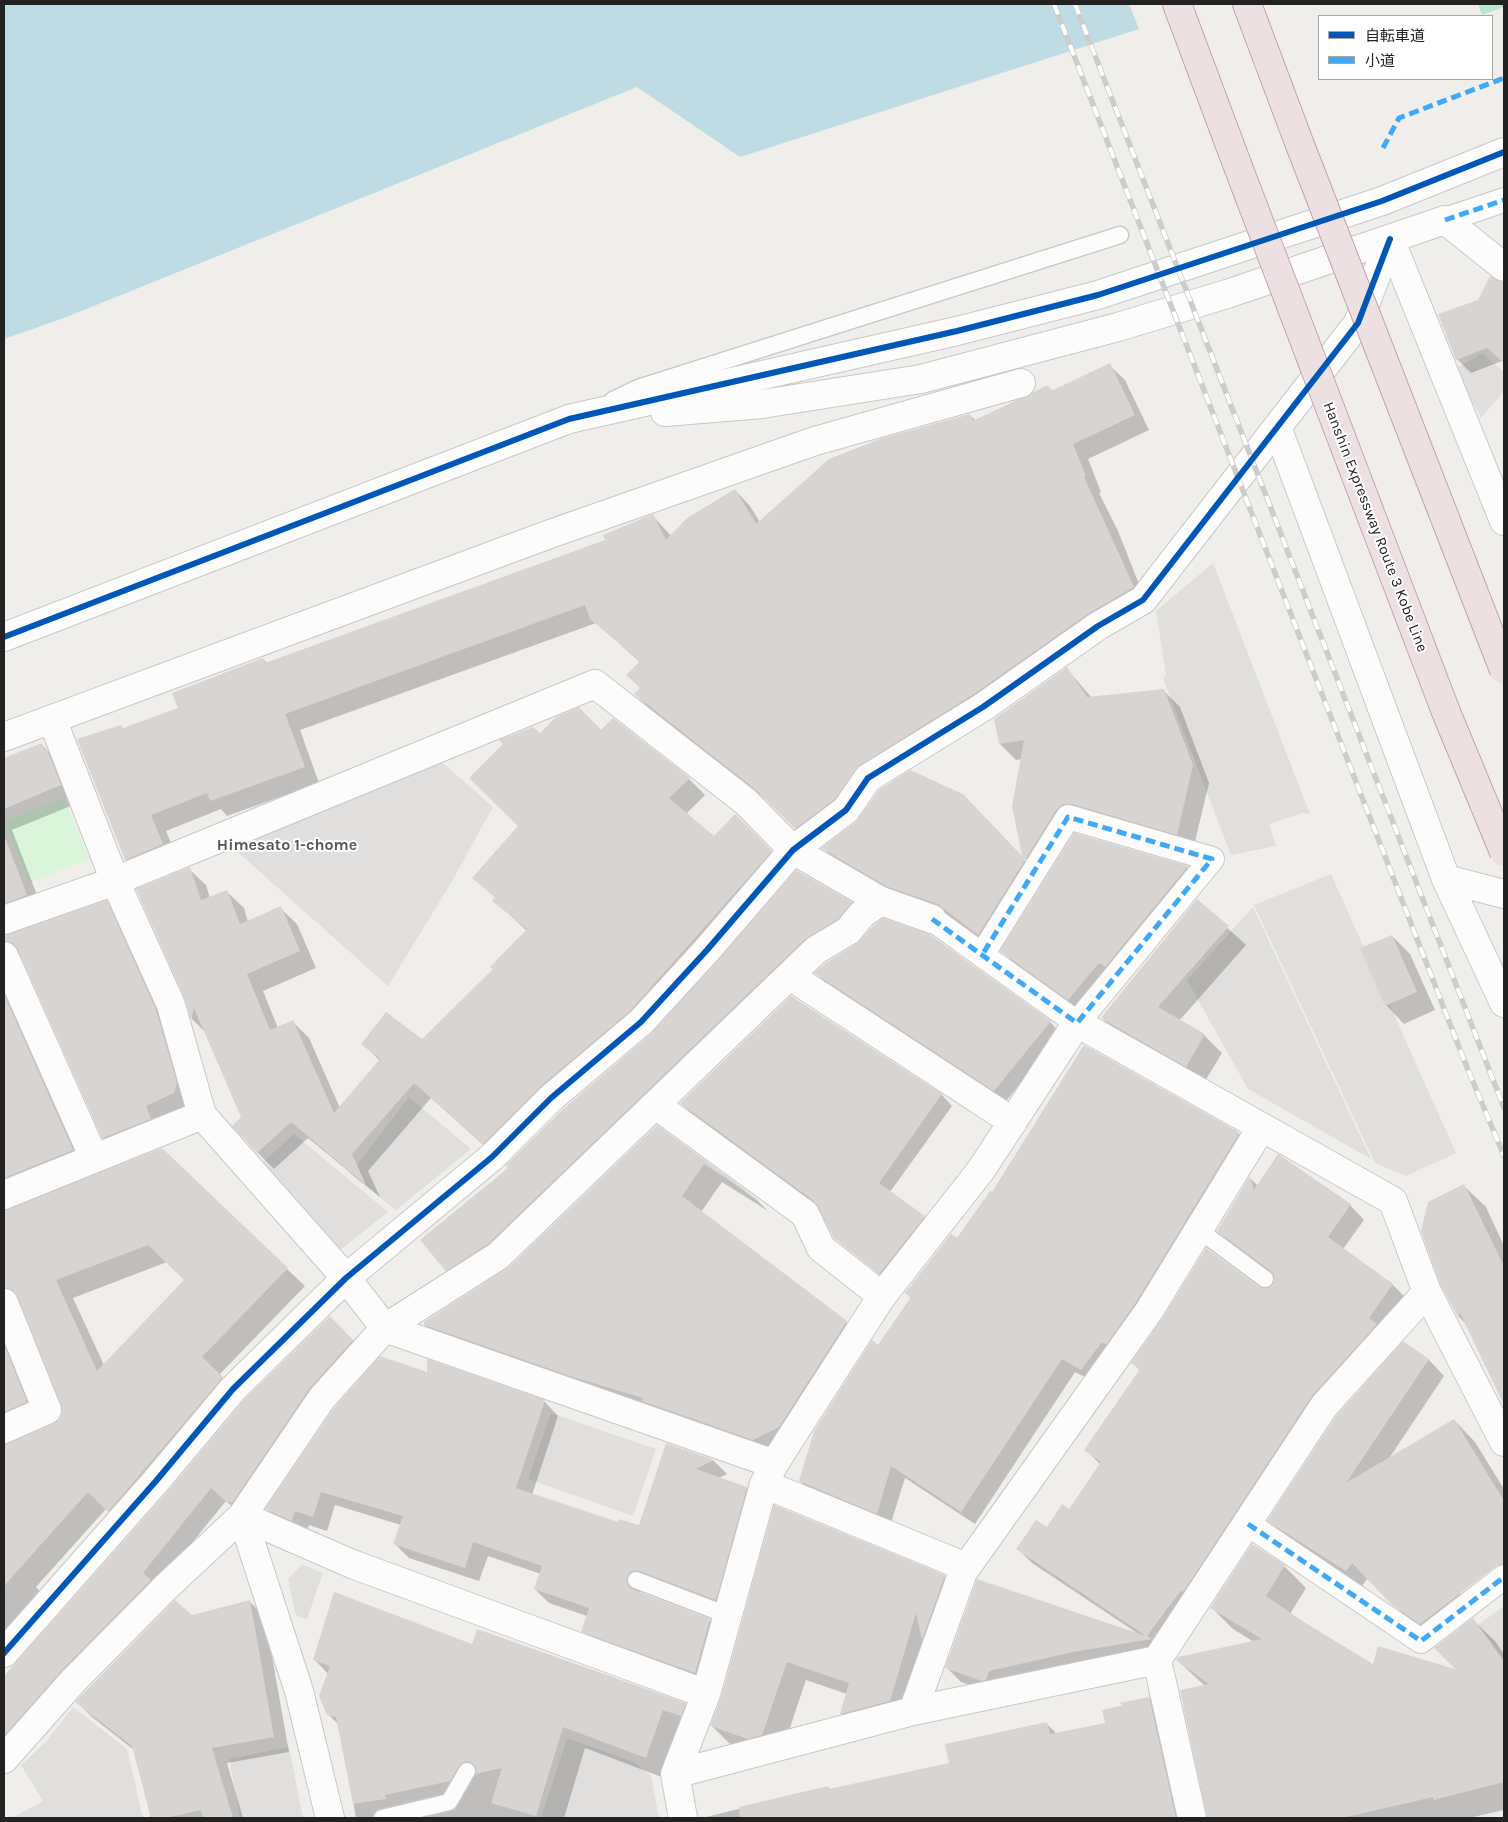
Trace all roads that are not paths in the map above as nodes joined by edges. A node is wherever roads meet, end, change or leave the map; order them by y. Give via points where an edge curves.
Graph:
1 (1177, 4) edge
2 (1247, 4) edge
3 (1504, 152) edge
4 (1504, 200) edge
5 (1445, 220) junction
6 (1120, 235) dead end
7 (1390, 239) junction
8 (1504, 267) edge
9 (1021, 383) dead end
10 (569, 419) junction
11 (1277, 427) junction
12 (1504, 521) edge
13 (4, 636) edge
14 (1504, 670) edge
15 (52, 719) junction
16 (4, 736) edge
17 (793, 850) junction
18 (1504, 852) edge
19 (1446, 879) junction
20 (116, 881) junction
21 (1504, 894) edge
22 (881, 901) junction
23 (932, 919) joint
24 (4, 920) edge
25 (982, 955) junction
26 (4, 956) edge
27 (790, 976) junction
28 (1504, 1004) edge
29 (1077, 1024) junction
30 (656, 1105) junction
31 (202, 1116) junction
32 (1012, 1122) junction
33 (1262, 1128) junction
34 (94, 1158) junction
35 (4, 1195) edge
36 (1199, 1230) junction
37 (346, 1278) junction
38 (1265, 1279) dead end
39 (1427, 1292) junction
40 (882, 1296) junction
41 (4, 1303) edge
42 (385, 1328) junction
43 (4, 1429) edge
44 (1504, 1442) edge
45 (769, 1474) junction
46 (242, 1516) junction
47 (1248, 1524) junction
48 (966, 1567) junction
49 (1504, 1577) edge
50 (636, 1580) dead end
51 (728, 1615) junction
52 (4, 1654) edge
53 (1157, 1660) junction
54 (706, 1694) junction
55 (913, 1711) junction
56 (4, 1759) edge
57 (467, 1771) dead end
58 (675, 1774) junction
59 (330, 1818) edge
60 (382, 1818) edge
61 (683, 1818) edge
62 (1192, 1818) edge

1 - 18 highway, Hanshin Expressway Route 3 Kobe Line, bridge via 1442,703
2 - 14 highway, bridge
3 - 10 street via 1382,201 1098,295 957,331
4 - 5 street
5 - 7 street
5 - 8 street
6 - 10 lane via 638,388
7 - 10 street via 1118,327 921,379 762,404
7 - 11 street via 1358,323
7 - 12 street
9 - 15 street via 815,441 550,534
10 - 13 street
11 - 17 street via 1143,600 1098,626 983,707 868,778 846,810
11 - 19 street
15 - 16 street
15 - 20 street
17 - 20 street via 746,802 595,684
17 - 22 street
17 - 37 street via 641,1022 551,1098 492,1157
19 - 21 street
19 - 28 street
20 - 24 street
20 - 31 street via 171,1004
22 - 23 street
22 - 27 street via 862,914 848,931 816,950
23 - 25 street
25 - 29 street
25 - 29 street via 1068,817 1212,859
26 - 34 street
27 - 30 street
27 - 32 street
29 - 32 street
29 - 33 street
30 - 40 street via 805,1214 821,1248
30 - 42 street via 498,1256
31 - 34 street
31 - 37 street
32 - 40 street via 981,1170
33 - 36 street
33 - 39 street via 1393,1201
34 - 35 street
36 - 38 lane
36 - 48 street via 1149,1311
37 - 42 street
37 - 52 street via 233,1389
39 - 44 street
39 - 47 street via 1324,1406
40 - 45 street
41 - 43 street via 47,1410
42 - 45 street
42 - 46 street via 322,1398
45 - 48 street
45 - 51 street
46 - 54 street via 352,1564
46 - 56 street via 73,1681
46 - 59 street via 299,1690
47 - 49 street via 1421,1641
47 - 53 street
48 - 55 street
50 - 51 lane
51 - 54 street
53 - 55 street
53 - 62 street
54 - 58 street
55 - 58 street
57 - 60 lane via 449,1802
58 - 61 street

